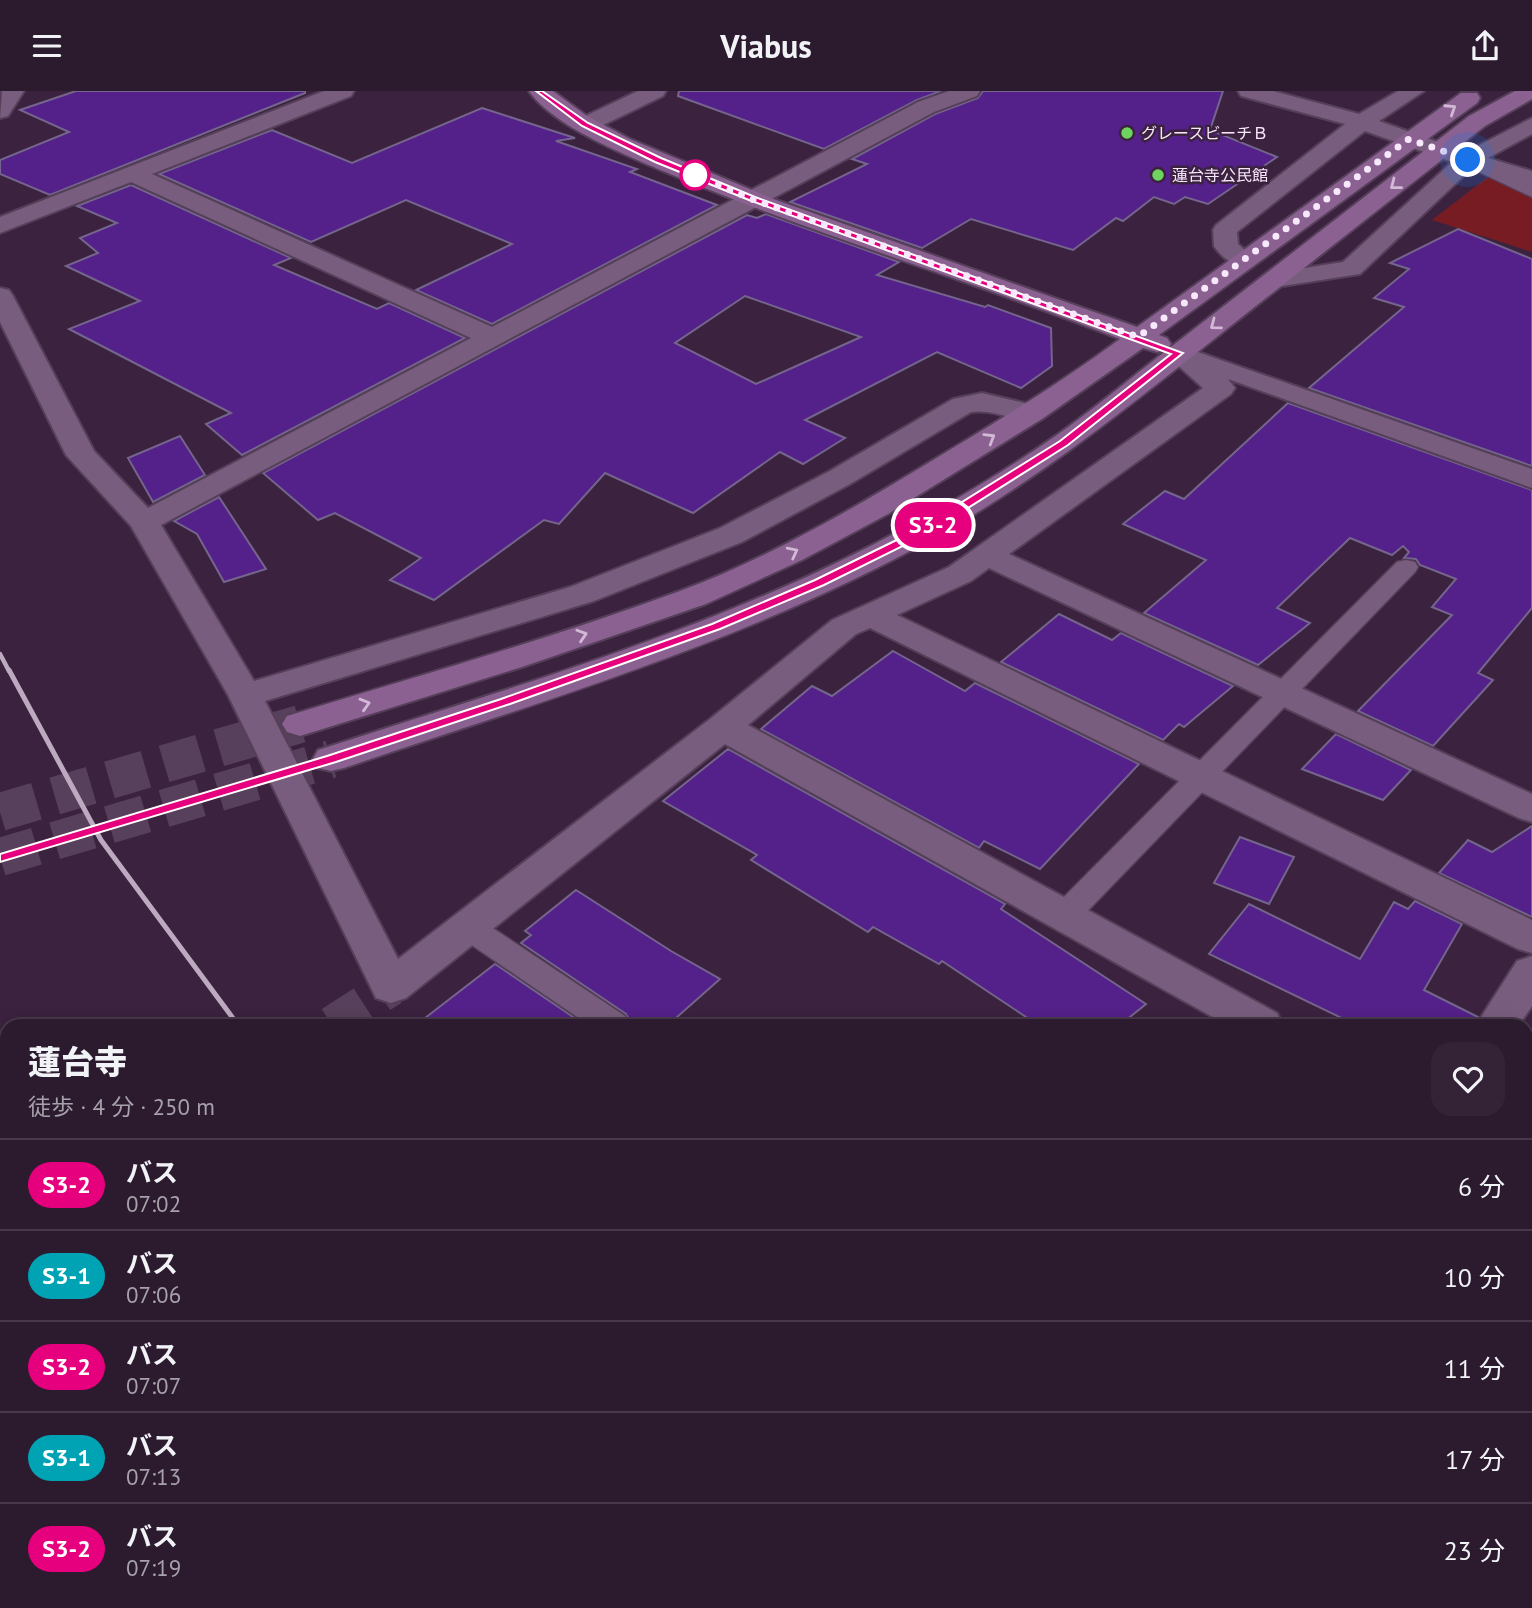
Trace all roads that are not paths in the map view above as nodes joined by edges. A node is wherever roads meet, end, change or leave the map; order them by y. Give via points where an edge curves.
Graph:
1 (13, 91) edge
2 (343, 91) edge
3 (540, 91) edge
4 (655, 91) edge
5 (969, 91) edge
6 (1249, 91) edge
7 (1413, 91) edge
8 (1481, 91) edge
9 (1531, 91) edge
10 (0, 111) edge
11 (1362, 122) junction
12 (585, 125) junction
13 (1532, 125) edge
14 (1409, 139) junction
15 (1440, 150) junction
16 (1468, 160) junction
17 (134, 175) junction
18 (1532, 178) edge
19 (1532, 192) edge
20 (752, 199) junction
21 (0, 226) edge
22 (1243, 260) junction
23 (1276, 279) junction
24 (0, 296) edge
25 (492, 337) junction
26 (1138, 337) junction
27 (1178, 353) junction
28 (1032, 413) junction
29 (1532, 479) edge
30 (144, 522) junction
31 (986, 555) junction
32 (1406, 567) dead end
33 (870, 615) junction
34 (1283, 693) junction
35 (245, 695) junction
36 (300, 724) tunnel mouth
37 (723, 727) junction
38 (331, 759) tunnel mouth
39 (1200, 776) junction
40 (1532, 809) edge
41 (1064, 916) junction
42 (468, 927) junction
43 (1532, 938) edge
44 (1532, 972) edge
45 (604, 1019) edge
46 (1251, 1019) edge
47 (1501, 1019) edge

1 - 10 street
2 - 17 street
3 - 12 street
4 - 12 street
5 - 20 street via 926,107
6 - 11 street
7 - 11 street
14 -> 8 street
9 - 15 street via 1477,121
11 - 14 street
11 - 22 street via 1225,230 1226,246
12 - 20 street
13 - 16 street
14 - 15 street
14 - 22 street
15 - 16 street
15 -> 23 street
16 - 18 street
16 - 19 lane
16 - 23 street via 1351,269
17 - 21 street
17 - 25 street
20 - 25 street
20 - 26 street
22 - 26 street
23 -> 27 street
24 - 30 street via 81,455
25 - 30 street
26 - 27 street
26 - 28 street
27 - 29 street
27 - 31 street via 1221,388
27 - 38 street via 1064,443 921,532 820,582 716,627
28 - 35 street via 982,402 963,405 731,535 582,594
36 -> 28 street via 694,597 877,507
30 - 35 street
31 - 33 street via 960,574
31 - 34 street
32 - 34 lane
33 - 37 street via 845,627
33 - 39 street
34 - 39 lane
34 - 40 street
35 - 42 street via 391,987
37 - 41 street
37 - 42 street
39 - 41 lane
39 - 43 street
41 - 46 street
42 - 45 lane
44 - 47 street

